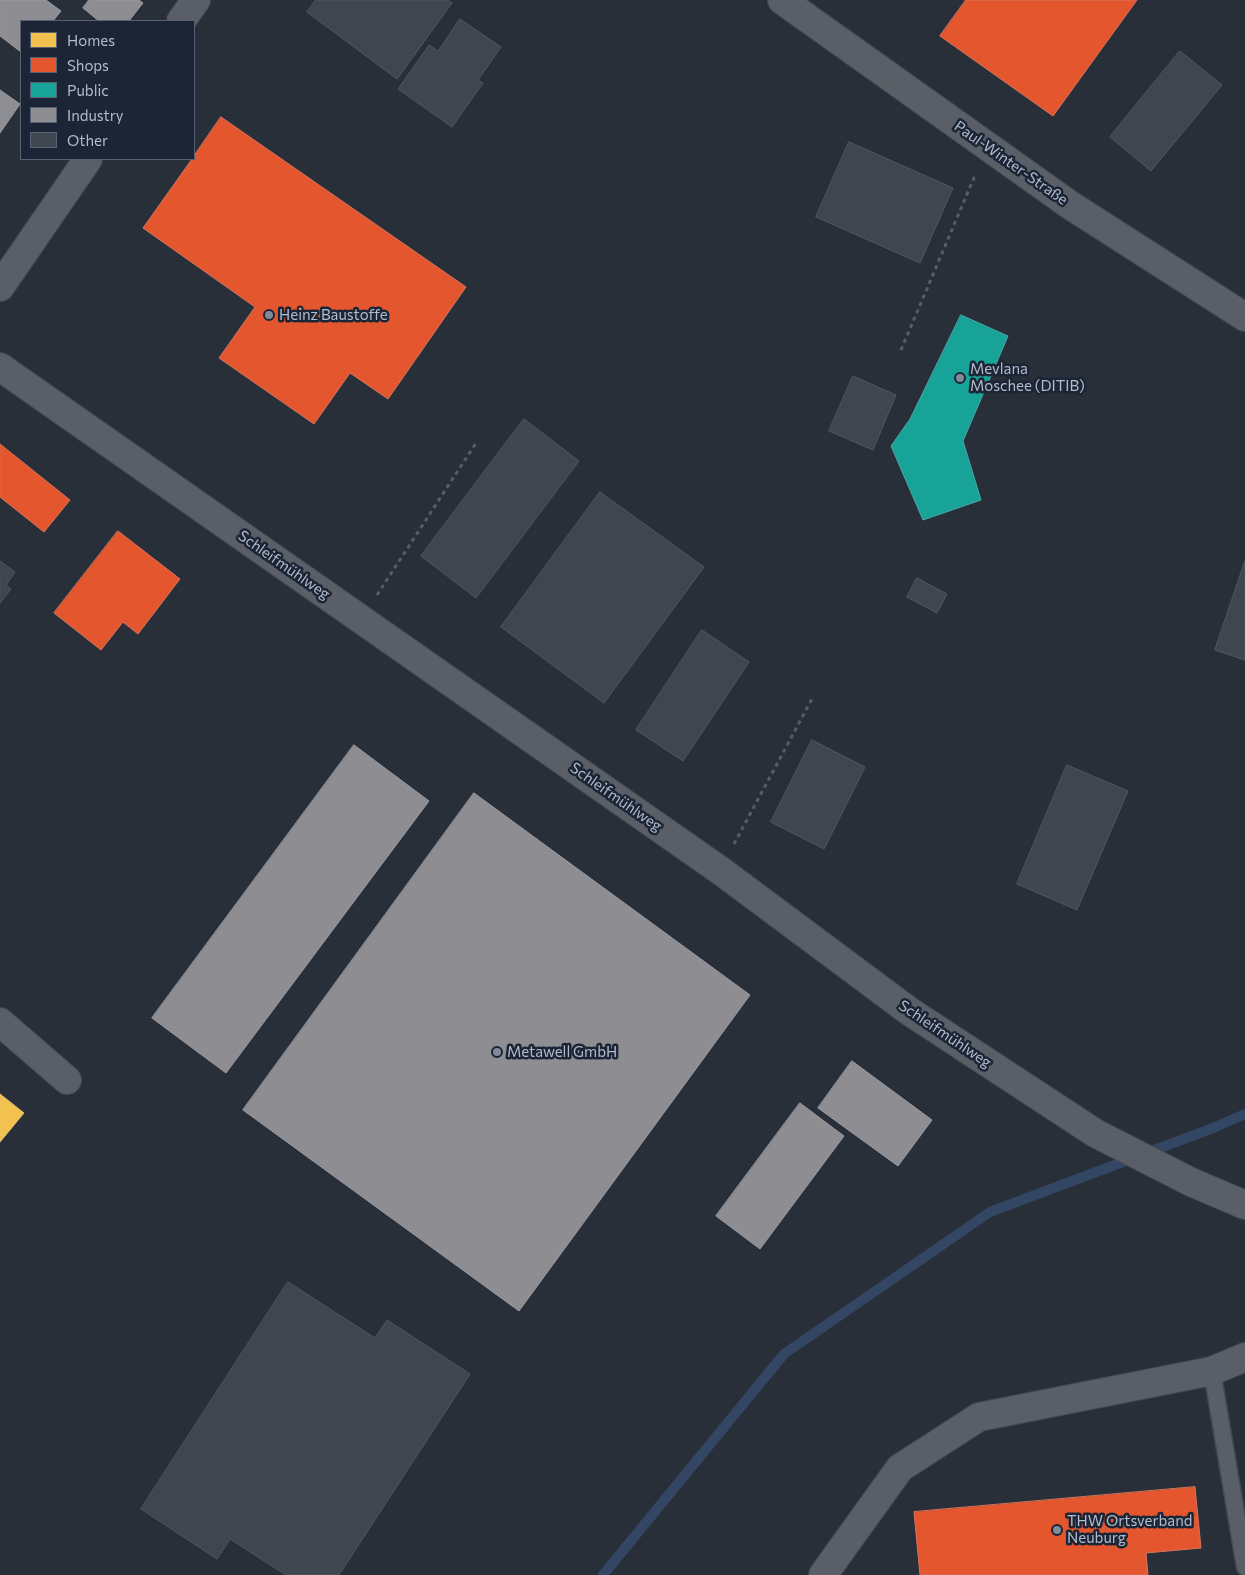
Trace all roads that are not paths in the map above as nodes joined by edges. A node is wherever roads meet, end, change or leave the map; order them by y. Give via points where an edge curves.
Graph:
1 (196, 0) edge
2 (782, 0) edge
3 (182, 20) edge
4 (87, 160) edge
5 (0, 287) edge
6 (1245, 317) edge
7 (0, 367) edge
8 (0, 1022) edge
9 (67, 1080) dead end
10 (1245, 1205) edge
11 (1245, 1357) edge
12 (1212, 1371) junction
13 (1245, 1567) edge
14 (823, 1575) edge

1 - 3 street
2 - 6 street, Paul-Winter-Straße via 1070,204
4 - 5 street
7 - 10 street, Schleifmühlweg via 720,870 909,1011 1095,1132 1191,1182
8 - 9 street
11 - 12 street
12 - 13 lane
12 - 14 street via 980,1417 900,1468

